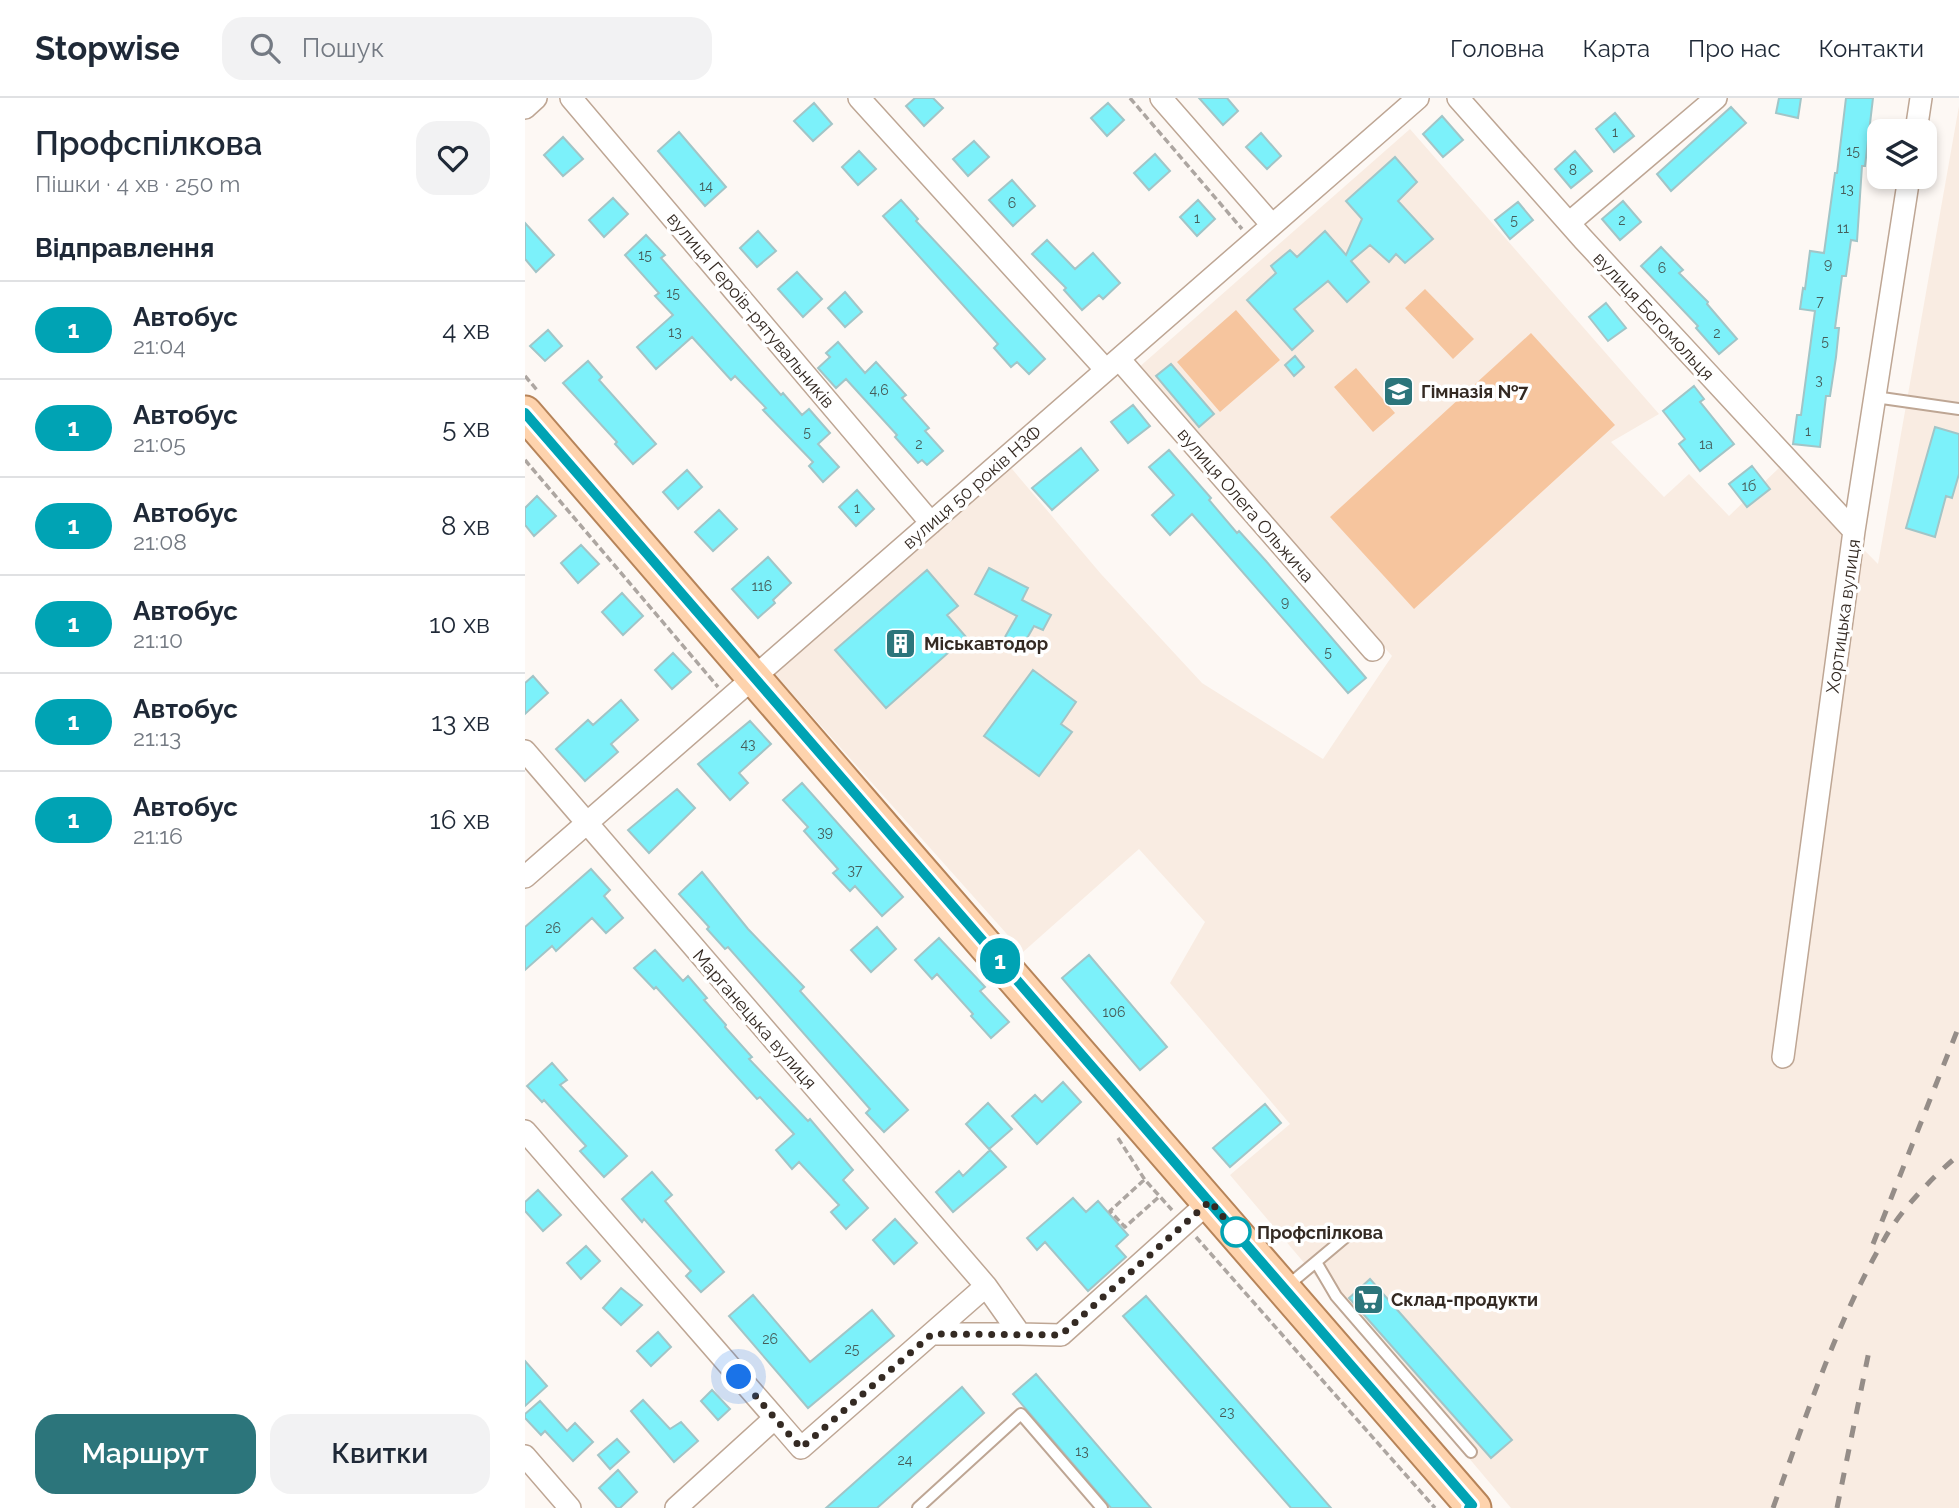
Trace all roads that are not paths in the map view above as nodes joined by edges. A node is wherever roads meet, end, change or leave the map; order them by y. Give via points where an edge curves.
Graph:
1 (537, 98) edge
2 (571, 98) edge
3 (859, 98) edge
4 (1161, 98) edge
5 (1418, 98) edge
6 (1458, 98) edge
7 (1716, 98) edge
8 (1921, 98) edge
9 (525, 108) edge
10 (1918, 119) edge
11 (1907, 189) edge
12 (1569, 223) junction
13 (1272, 225) junction
14 (1112, 365) junction
15 (1875, 397) junction
16 (1959, 409) edge
17 (525, 413) edge
18 (931, 523) junction
19 (1854, 531) junction
20 (1373, 650) dead end
21 (741, 689) junction
22 (525, 751) edge
23 (586, 823) junction
24 (525, 877) edge
25 (1783, 1057) dead end
26 (525, 1131) edge
27 (1210, 1201) junction
28 (1348, 1235) dead end
29 (1316, 1262) junction
30 (986, 1286) junction
31 (1285, 1288) junction
32 (932, 1334) junction
33 (1020, 1334) junction
34 (775, 1418) junction
35 (1471, 1452) dead end
36 (525, 1456) edge
37 (570, 1508) edge
38 (676, 1508) edge
39 (918, 1508) edge
40 (1102, 1508) edge
41 (1474, 1508) edge

1 - 9 street
2 - 18 street, вулиця Героїв-рятувальників
3 - 14 street, вулиця Олега Ольжича
4 - 13 street
5 - 13 street, вулиця 50 років НЗФ
6 - 12 street, вулиця Богомольця
7 - 12 street
8 - 10 street
11 - 15 street, Хортицька вулиця
12 - 19 street, вулиця Богомольця
13 - 14 street, вулиця 50 років НЗФ
14 - 18 street, вулиця 50 років НЗФ
14 - 20 street, вулиця Олега Ольжича
15 - 16 lane
15 - 19 street, Хортицька вулиця
17 - 21 main road
18 - 21 street, вулиця 50 років НЗФ
19 - 25 street, Хортицька вулиця
21 - 23 street, вулиця 50 років НЗФ
21 - 27 main road
22 - 23 street, Марганецька вулиця
23 - 24 street, вулиця 50 років НЗФ
23 - 30 street, Марганецька вулиця
26 - 34 street
27 - 31 main road
27 - 33 street via 1061,1335
28 - 29 lane
29 - 31 lane
29 - 35 lane via 1336,1296
30 - 32 street
30 - 33 street, Марганецька вулиця
31 - 41 main road
32 - 33 street
32 - 34 street via 801,1448
34 - 38 street
36 - 37 street
39 - 40 lane via 1021,1414

